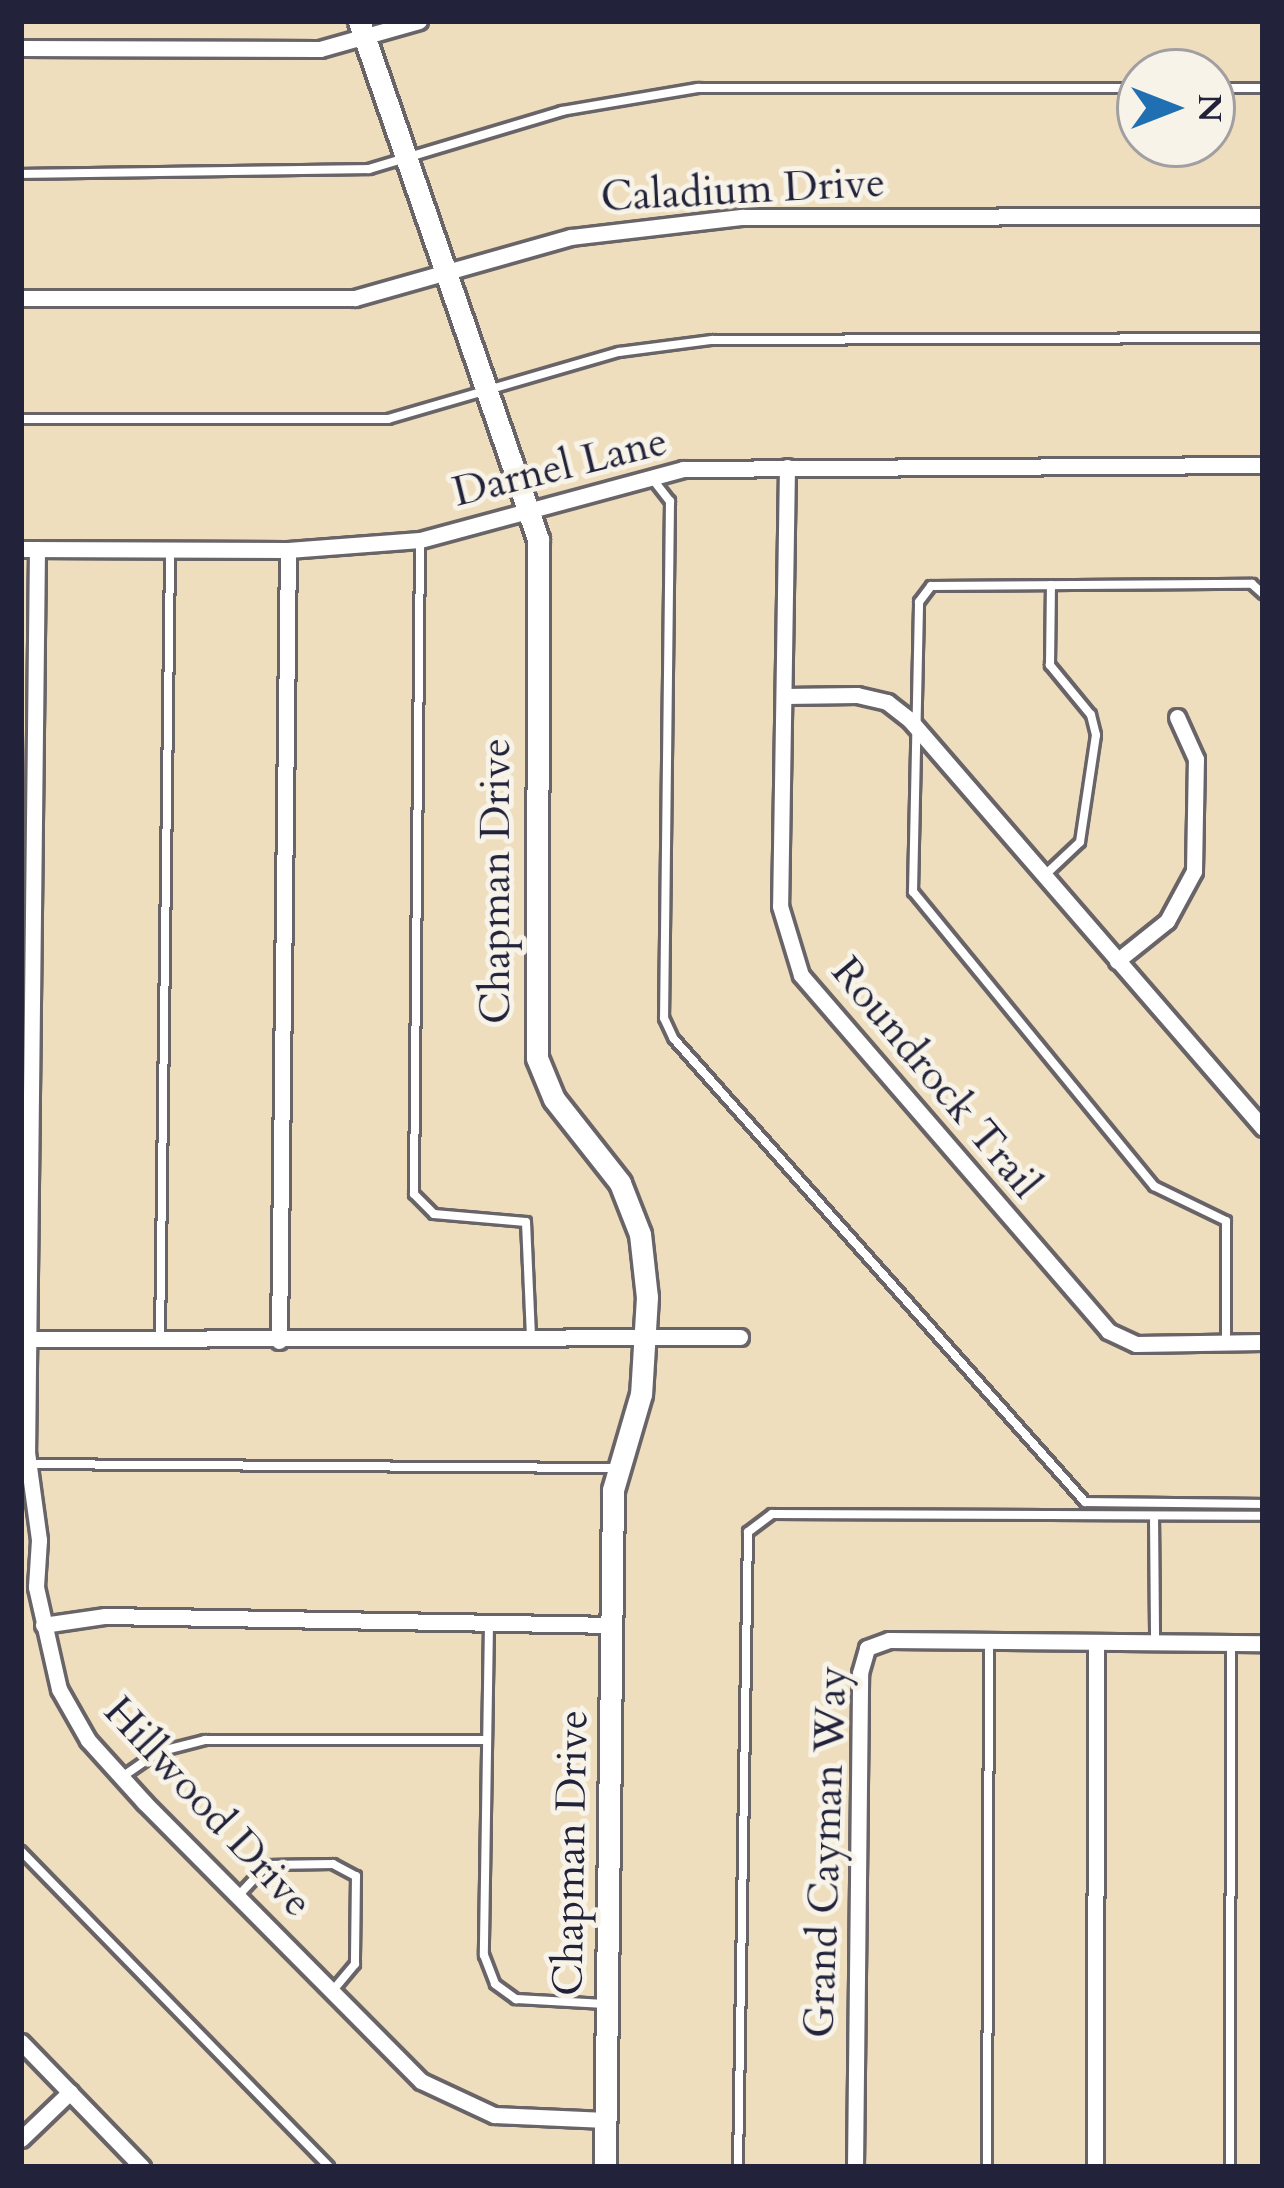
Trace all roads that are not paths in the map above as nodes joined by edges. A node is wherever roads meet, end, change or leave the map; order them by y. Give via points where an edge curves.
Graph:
1 (419, 21) edge
2 (362, 29) edge
3 (21, 48) edge
4 (1116, 88) edge
5 (407, 158) junction
6 (21, 175) edge
7 (1263, 216) edge
8 (448, 277) junction
9 (21, 298) edge
10 (1263, 338) edge
11 (486, 393) junction
12 (21, 419) edge
13 (1263, 465) edge
14 (787, 467) junction
15 (650, 476) junction
16 (530, 511) junction
17 (420, 540) junction
18 (29, 549) edge
19 (170, 550) junction
20 (288, 550) junction
21 (1051, 585) junction
22 (1263, 594) edge
23 (784, 696) junction
24 (1177, 717) dead end
25 (919, 729) junction
26 (1045, 875) junction
27 (1117, 961) junction
28 (1263, 1128) edge
29 (740, 1337) dead end
30 (29, 1339) junction
31 (160, 1340) junction
32 (278, 1341) junction
33 (531, 1342) junction
34 (643, 1342) junction
35 (1263, 1342) edge
36 (1226, 1343) junction
37 (25, 1464) edge
38 (617, 1468) junction
39 (1263, 1504) edge
40 (1154, 1516) junction
41 (1263, 1516) edge
42 (490, 1623) junction
43 (43, 1624) junction
44 (613, 1624) junction
45 (989, 1641) junction
46 (1096, 1643) junction
47 (1155, 1643) junction
48 (1231, 1643) junction
49 (1263, 1643) edge
50 (488, 1740) junction
51 (122, 1777) junction
52 (21, 1851) edge
53 (238, 1896) junction
54 (332, 1991) junction
55 (608, 2004) junction
56 (21, 2042) edge
57 (70, 2092) junction
58 (606, 2120) junction
59 (21, 2140) edge
60 (142, 2167) edge
61 (329, 2167) edge
62 (605, 2167) edge
63 (738, 2167) edge
64 (855, 2167) edge
65 (987, 2167) edge
66 (1094, 2167) edge
67 (1230, 2167) edge

1 - 2 street
2 - 3 street via 320,49
2 - 5 street, Chapman Drive
4 - 5 lane via 698,88 562,110
5 - 6 lane via 316,173
5 - 8 street, Chapman Drive
7 - 8 street, Caladium Drive via 647,223 517,251
8 - 9 street, Caladium Drive via 355,298
8 - 11 street, Chapman Drive
10 - 11 lane via 671,342
11 - 12 lane via 388,419
11 - 16 street, Chapman Drive
13 - 14 street, Darnel Lane
14 - 15 street, Darnel Lane
14 - 23 street, Roundrock Trail
15 - 16 street, Darnel Lane
15 - 39 lane via 670,501 664,1018 674,1039 1085,1502
16 - 17 street, Darnel Lane
16 - 34 street, Chapman Drive via 538,539 537,1058 554,1099 620,1184 640,1234
17 - 20 street, Darnel Lane
17 - 33 lane via 414,1194 434,1214 526,1222
18 - 19 street, Darnel Lane
18 - 30 street, Hillwood Drive
19 - 20 street, Darnel Lane
19 - 31 lane
20 - 32 street
21 - 22 lane via 1252,584
21 - 25 lane via 931,586 919,602
21 - 26 lane via 1050,665 1091,715 1096,736 1080,842
23 - 25 street via 887,702
23 - 36 street, Roundrock Trail via 780,906 801,975 1108,1331 1136,1344
24 - 27 street via 1196,759 1194,871 1166,921
25 - 26 street
25 - 36 lane via 913,892 1154,1186 1226,1221
26 - 27 street
27 - 28 street
29 - 34 street
30 - 31 street
30 - 37 street, Hillwood Drive
31 - 32 street
32 - 33 street
33 - 34 street
34 - 38 street, Chapman Drive via 641,1394
35 - 36 street, Roundrock Trail
37 - 38 lane
37 - 43 street, Hillwood Drive
38 - 44 street, Chapman Drive
40 - 41 lane
40 - 47 lane
40 - 63 lane via 772,1514 748,1532
42 - 43 street via 105,1616
42 - 44 street
42 - 50 lane
43 - 51 street, Hillwood Drive via 59,1689
44 - 55 street, Chapman Drive
45 - 46 street, Grand Cayman Way
45 - 64 street, Grand Cayman Way via 889,1640 860,1660
45 - 65 lane
46 - 47 street, Grand Cayman Way
46 - 66 street
47 - 48 street, Grand Cayman Way
48 - 49 street, Grand Cayman Way
48 - 67 lane
50 - 51 lane via 205,1740 158,1752
50 - 55 lane via 484,1954 495,1984 516,1999
51 - 53 street, Hillwood Drive
52 - 61 lane
53 - 54 street, Hillwood Drive
53 - 54 lane via 267,1865 333,1864 356,1876 356,1964
54 - 58 street, Hillwood Drive via 421,2081 471,2110
55 - 58 street, Chapman Drive
56 - 57 street
57 - 59 street
57 - 60 street
58 - 62 street, Chapman Drive

